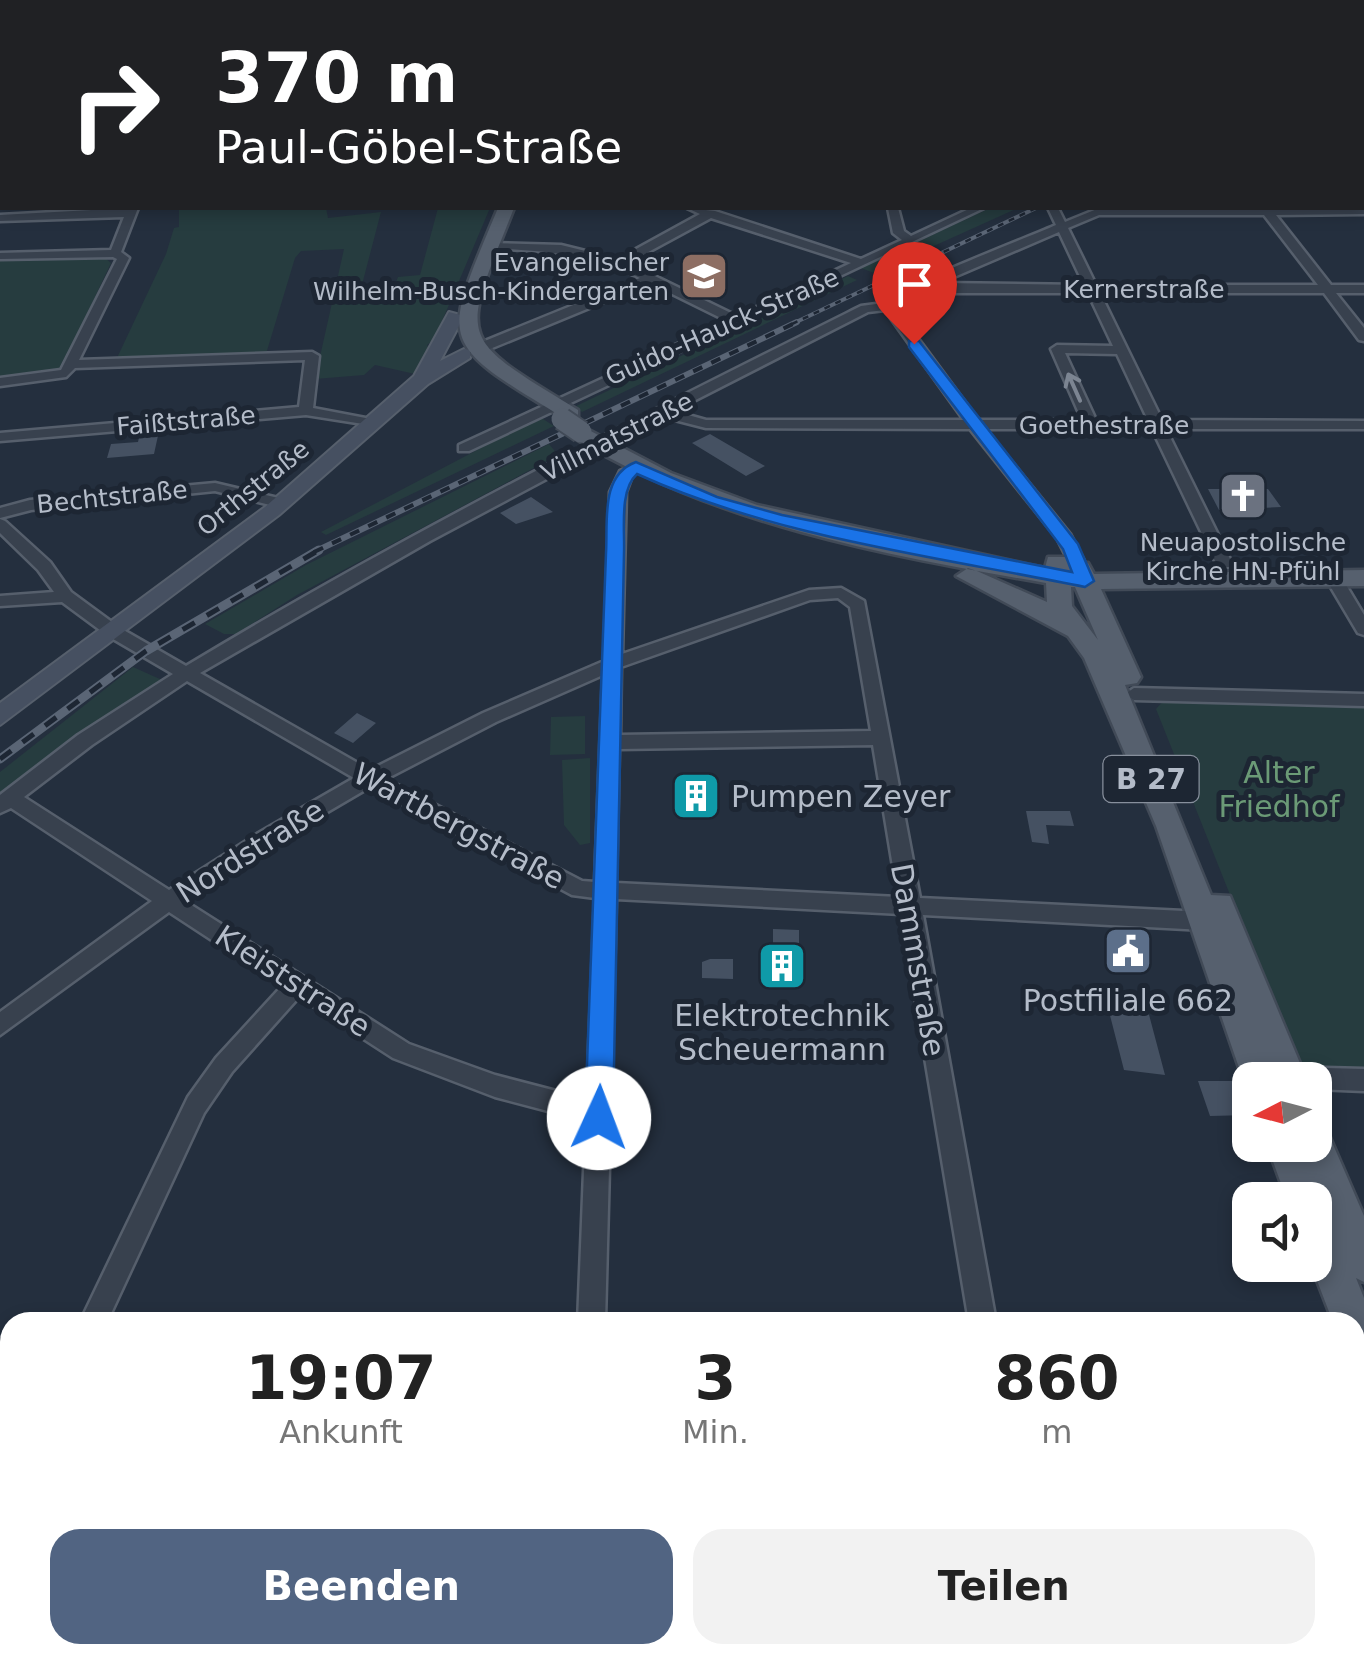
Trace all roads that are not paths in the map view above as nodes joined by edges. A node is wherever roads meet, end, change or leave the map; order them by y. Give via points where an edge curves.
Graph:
1 (132, 210) edge
2 (505, 210) edge
3 (699, 210) edge
4 (893, 210) edge
5 (975, 210) edge
6 (1054, 210) edge
7 (1184, 210) edge
8 (1268, 210) edge
9 (1299, 210) edge
10 (1364, 212) edge
11 (710, 213) junction
12 (0, 218) edge
13 (1063, 228) junction
14 (912, 241) junction
15 (492, 245) junction
16 (115, 253) junction
17 (0, 256) edge
18 (619, 263) junction
19 (863, 263) junction
20 (651, 278) junction
21 (476, 279) junction
22 (924, 284) junction
23 (1089, 289) junction
24 (1328, 289) junction
25 (1364, 289) edge
26 (888, 306) junction
27 (456, 316) junction
28 (736, 320) junction
29 (1364, 337) edge
30 (1120, 350) junction
31 (470, 352) junction
32 (434, 361) junction
33 (69, 368) junction
34 (421, 380) junction
35 (0, 382) edge
36 (306, 411) junction
37 (665, 413) junction
38 (973, 423) junction
39 (371, 424) junction
40 (578, 424) junction
41 (1091, 425) junction
42 (1364, 425) edge
43 (1154, 426) junction
44 (0, 437) edge
45 (464, 448) dead end
46 (636, 467) junction
47 (282, 503) junction
48 (0, 514) edge
49 (0, 524) edge
50 (818, 529) junction
51 (1364, 559) edge
52 (1224, 563) junction
53 (1069, 570) junction
54 (1364, 578) edge
55 (1334, 579) junction
56 (1204, 582) junction
57 (65, 596) junction
58 (854, 599) joint
59 (0, 601) edge
60 (1364, 629) edge
61 (114, 632) junction
62 (1086, 643) junction
63 (612, 661) junction
64 (183, 675) junction
65 (1133, 690) junction
66 (1364, 700) edge
67 (0, 716) edge
68 (879, 738) junction
69 (612, 742) junction
70 (369, 778) junction
71 (5, 802) edge
72 (608, 893) junction
73 (170, 901) junction
74 (908, 906) junction
75 (1204, 920) junction
76 (297, 984) junction
77 (0, 1025) edge
78 (1271, 1062) edge
79 (1273, 1062) edge
80 (1332, 1080) edge
81 (1364, 1080) edge
82 (599, 1113) junction
83 (1322, 1162) edge
84 (1364, 1262) edge
85 (1332, 1267) edge
86 (98, 1312) edge
87 (592, 1312) edge
88 (982, 1312) edge
89 (1349, 1312) edge

1 - 12 street
1 - 16 street
2 - 15 main road
3 - 11 street
4 - 14 street via 899,233
5 - 14 street, Guido-Hauck-Straße
6 - 13 street
7 - 13 street, Villmatstraße via 1102,211
8 - 24 street
9 - 10 street, Villmatstraße
11 - 18 street
11 - 19 street
13 - 22 street, Villmatstraße
13 - 23 street
14 - 19 street, Guido-Hauck-Straße
15 - 18 street via 561,248
15 - 21 main road
16 - 17 street
16 - 33 street via 123,258
18 - 20 street
19 - 28 street, Guido-Hauck-Straße
20 - 28 street
20 - 31 street
21 - 27 main road
21 - 31 main road via 465,316
22 - 23 street, Kernerstraße
22 - 26 street, Villmatstraße
23 - 24 street, Kernerstraße
23 - 30 street
24 - 25 street, Kernerstraße
24 - 29 street
26 - 37 street, Villmatstraße via 865,309
26 - 38 street
27 - 31 main road via 456,343
27 - 32 street, Orthstraße
28 - 40 street, Guido-Hauck-Straße
41 -> 30 street via 1058,349
30 - 43 street
31 - 32 street
31 - 34 street, Orthstraße
31 - 40 main road
32 - 34 street, Orthstraße
33 - 35 street
33 - 36 street via 312,356
34 - 39 street, Orthstraße
36 - 39 street, Faißtstraße
36 - 44 street, Faißtstraße
37 - 38 street, Goethestraße via 706,424
37 - 40 street, Villmatstraße
38 - 41 street, Goethestraße
38 - 53 street via 1072,548
39 - 47 street, Orthstraße
40 - 45 street, Guido-Hauck-Straße
40 - 46 main road
40 - 53 main road via 671,474 750,504
40 - 64 street, Villmatstraße via 483,504
41 - 43 street, Goethestraße
42 - 43 street, Goethestraße
43 - 52 street
46 - 50 main road via 711,501
46 - 63 street via 618,492
47 - 48 street, Bechtstraße via 215,487 30,505
47 - 61 street, Orthstraße
49 - 57 street, Wartbergstraße
50 - 53 main road
50 - 62 main road via 996,585
51 - 52 main road
52 - 53 main road
53 - 56 main road
53 - 62 main road, B 27 via 1056,594
53 - 65 main road
54 - 55 main road, B 27
55 - 56 main road, B 27
55 - 60 street
56 - 65 main road, B 27 via 1131,592 1122,601 1118,618 1133,662
57 - 59 street
57 - 61 street, Wartbergstraße
58 - 63 street, Nordstraße via 810,595
58 - 68 street, Dammstraße
61 - 64 street, Wartbergstraße
61 - 67 street, Orthstraße
62 - 75 main road, B 27 via 1114,689
63 - 69 street
63 - 70 street, Nordstraße
64 - 70 street, Wartbergstraße
64 - 71 street, Villmatstraße
65 - 66 street
65 - 79 main road, B 27
68 - 69 street
68 - 74 street, Dammstraße
69 - 72 street
70 - 72 street, Wartbergstraße via 567,884
70 - 73 street, Nordstraße
71 - 73 street, Kleiststraße
72 - 74 street, Wartbergstraße
72 - 82 street
73 - 76 street, Kleiststraße
73 - 77 street, Nordstraße
74 - 75 street, Wartbergstraße
74 - 88 street, Dammstraße
75 - 78 main road, B 27
76 - 82 street, Kleiststraße via 428,1063
76 - 86 street via 196,1105
80 - 81 street
82 - 87 street
83 - 84 main road
85 - 89 main road

